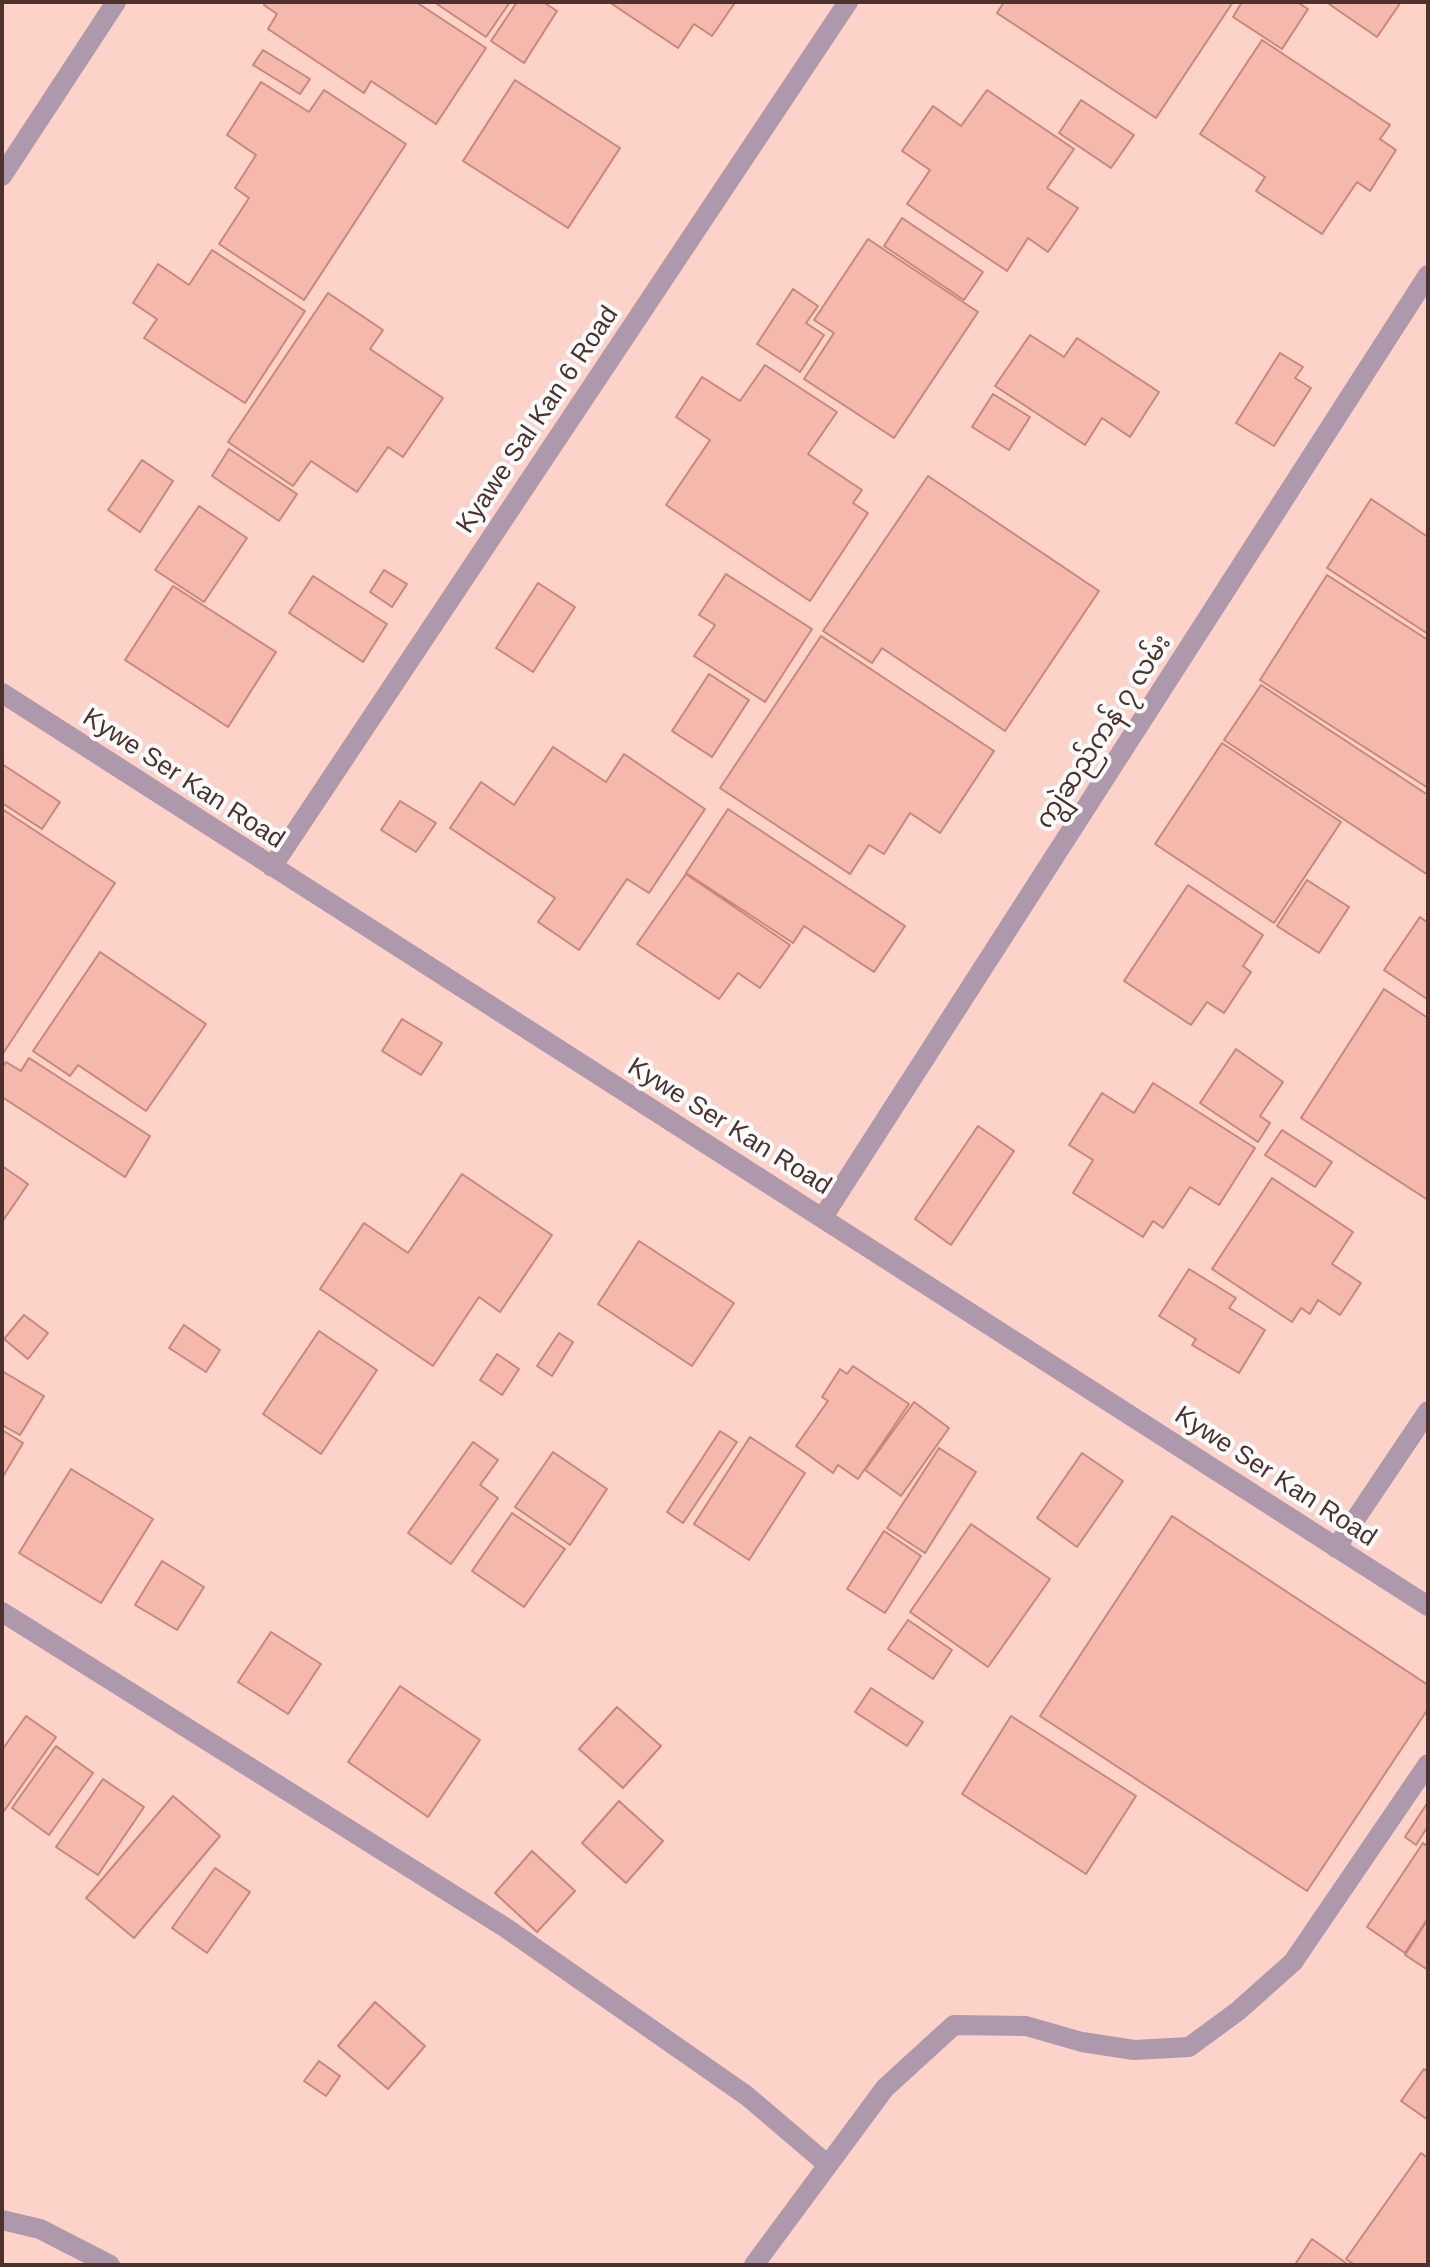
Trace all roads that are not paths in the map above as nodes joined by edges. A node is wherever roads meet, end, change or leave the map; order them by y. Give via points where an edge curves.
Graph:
1 (116, 2) edge
2 (848, 2) edge
3 (2, 176) edge
4 (1428, 275) edge
5 (2, 693) edge
6 (272, 867) junction
7 (823, 1217) junction
8 (1428, 1411) edge
9 (1336, 1548) junction
10 (1428, 1606) edge
11 (2, 1612) edge
12 (1428, 1764) edge
13 (828, 2165) junction
14 (2, 2220) edge
15 (110, 2265) edge
16 (754, 2265) edge

1 - 3 street
2 - 6 street, Kyawe Sal Kan 6 Road
4 - 7 street, ကျွဲဆည်ကန် ၇ လမ်း
5 - 6 street, Kywe Ser Kan Road
6 - 7 street, Kywe Ser Kan Road
7 - 9 street, Kywe Ser Kan Road
8 - 9 street
9 - 10 street, Kywe Ser Kan Road
11 - 13 street via 506,1928 747,2096
12 - 13 street via 1293,1962 1189,2047 1134,2050 1026,2026 954,2025 885,2088
13 - 16 street
14 - 15 street via 40,2229

